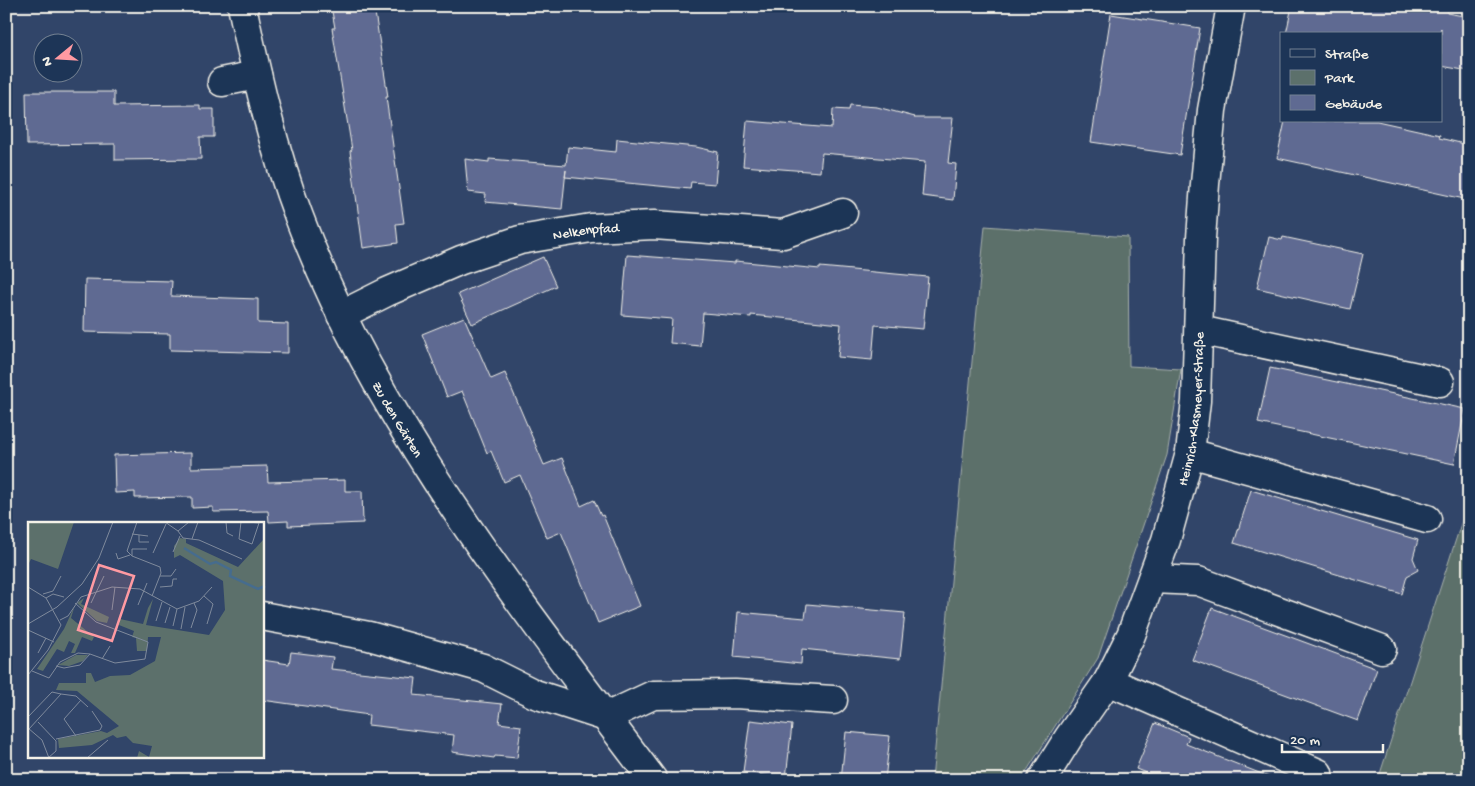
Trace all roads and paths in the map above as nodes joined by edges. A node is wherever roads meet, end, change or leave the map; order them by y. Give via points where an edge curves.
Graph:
1 (242, 6) edge
2 (1231, 6) edge
3 (257, 75) junction
4 (222, 82) dead end
5 (843, 213) dead end
6 (341, 315) junction
7 (1199, 330) junction
8 (1440, 382) dead end
9 (1190, 453) junction
10 (1427, 519) dead end
11 (1152, 579) junction
12 (264, 616) edge
13 (1382, 650) dead end
14 (1108, 681) junction
15 (833, 700) dead end
16 (606, 717) junction
17 (1318, 773) dead end
18 (653, 780) edge
19 (1042, 780) edge

1 - 3 street, Zu den Gärten
2 - 7 street, Heinrich-Klasmeyer-Straße via 1212,110 1201,238
3 - 4 street
3 - 6 street, Zu den Gärten via 298,216
5 - 6 street, Nelkenpfad via 783,234 654,226 591,228 520,240 461,260
6 - 16 street, Zu den Gärten via 422,457 539,629
7 - 8 street
7 - 9 street, Heinrich-Klasmeyer-Straße
9 - 10 street
9 - 11 street, Heinrich-Klasmeyer-Straße
11 - 13 street via 1198,581
11 - 14 street, Heinrich-Klasmeyer-Straße via 1131,635
12 - 16 street via 369,636 483,668 535,694
14 - 17 street
14 - 19 street, Heinrich-Klasmeyer-Straße
15 - 16 street via 735,694 653,695
16 - 18 street, Zu den Gärten

